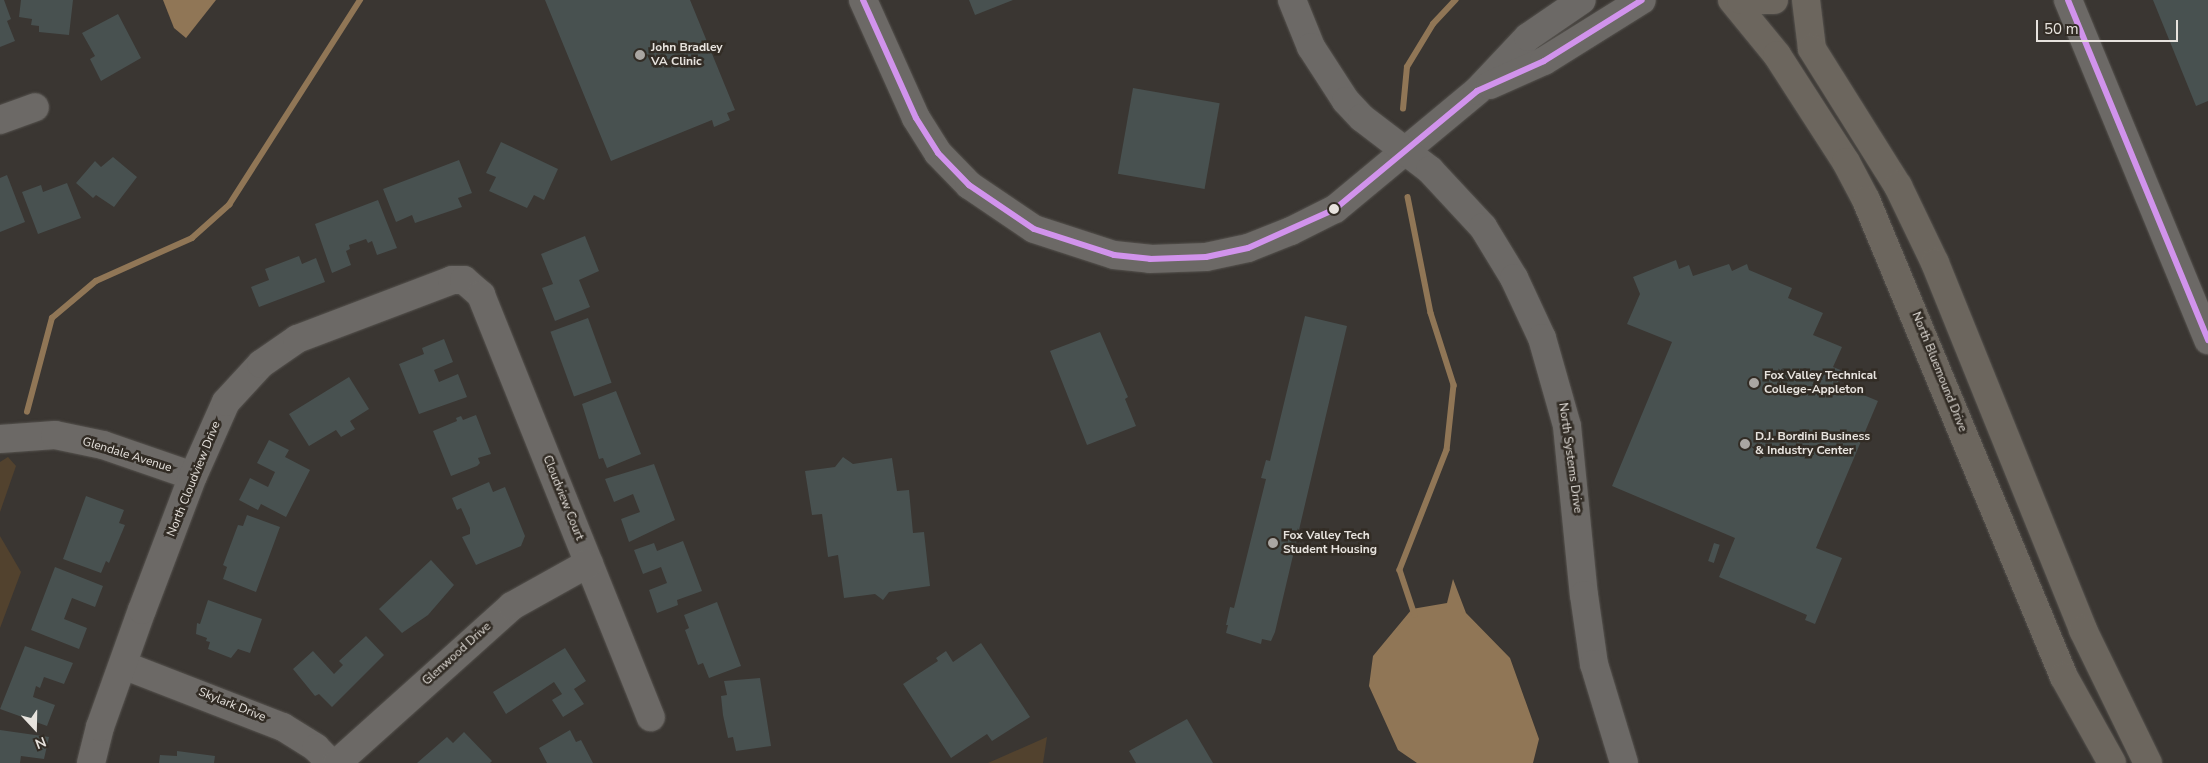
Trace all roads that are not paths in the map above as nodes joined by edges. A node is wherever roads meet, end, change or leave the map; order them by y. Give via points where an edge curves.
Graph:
1 (863, 0) edge
2 (1292, 0) edge
3 (1582, 0) edge
4 (1642, 0) edge
5 (1732, 0) edge
6 (1742, 0) edge
7 (1774, 0) edge
8 (1806, 0) edge
9 (2068, 0) edge
10 (1477, 91) junction
11 (35, 107) dead end
12 (0, 120) edge
13 (1406, 152) junction
14 (468, 283) joint
15 (2208, 340) edge
16 (0, 439) edge
17 (193, 476) junction
18 (589, 563) junction
19 (123, 664) junction
20 (651, 717) dead end
21 (91, 763) edge
22 (331, 763) edge
23 (337, 763) edge
24 (1624, 763) edge
25 (2112, 763) edge
26 (2148, 763) edge

1 - 13 street via 912,112 938,153 969,185 1012,217 1084,248 1150,259 1206,257 1248,248 1292,232 1335,209
2 - 13 street, North Systems Drive via 1311,47 1346,101
3 - 10 street via 1528,37
4 - 10 street via 1544,61
5 - 25 main road, North Bluemound Drive via 1777,55 1846,162 1866,200 2064,678
6 - 7 main road
8 - 26 main road via 1812,49 1898,186 1935,263 2083,630
9 - 15 street
10 - 13 street via 1439,119
11 - 12 street
13 - 24 street, North Systems Drive via 1430,170 1482,227 1514,278 1542,338 1568,426 1584,596 1594,664
14 - 17 street, North Cloudview Drive via 452,280 320,329 280,350 243,381 226,402
14 - 18 street, Cloudview Court via 481,296
16 - 17 street, Glendale Avenue via 55,436 84,441 133,454
17 - 19 street, North Cloudview Drive
18 - 20 street, Cloudview Court
18 - 23 street, Glenwood Drive via 512,606
19 - 21 street, North Cloudview Drive
19 - 22 street, Skylark Drive via 283,727 316,748

